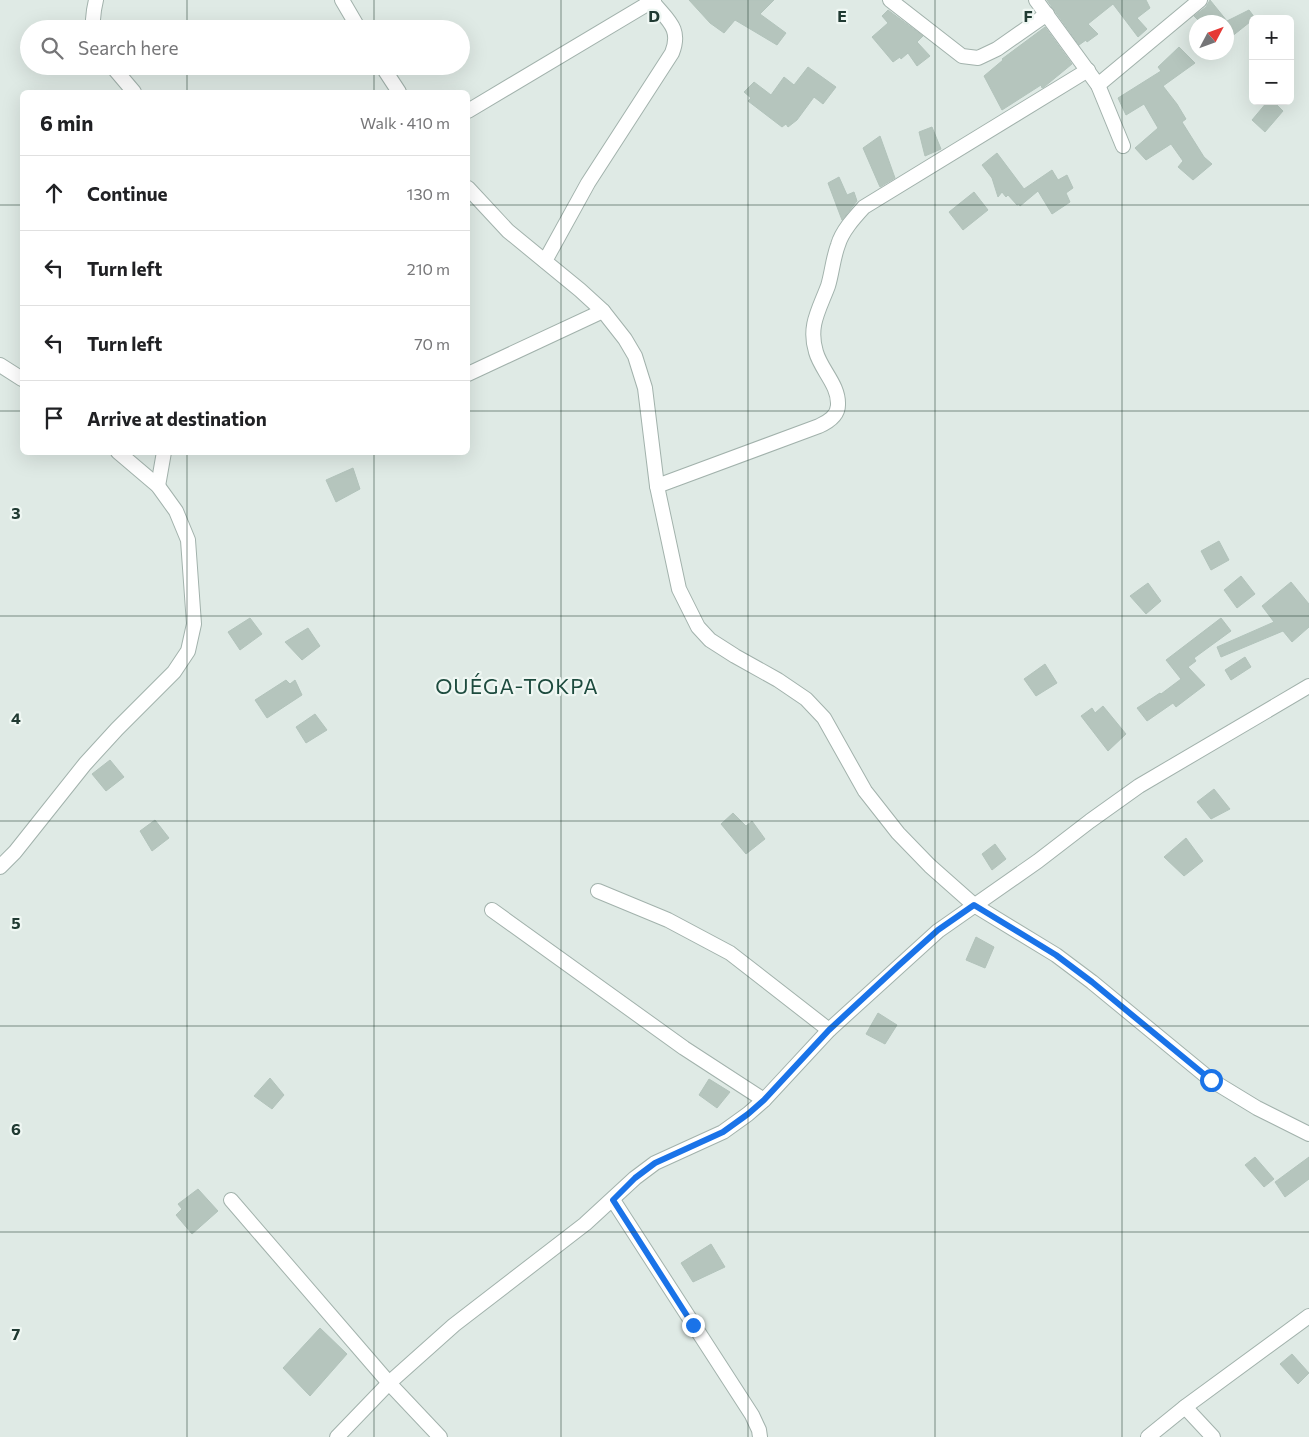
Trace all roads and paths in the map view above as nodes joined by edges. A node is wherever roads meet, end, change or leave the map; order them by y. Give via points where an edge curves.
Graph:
1 (96, 0) edge
2 (342, 0) edge
3 (653, 0) edge
4 (890, 0) edge
5 (1036, 0) edge
6 (1200, 0) edge
7 (1047, 14) junction
8 (93, 20) edge
9 (354, 20) edge
10 (1088, 70) junction
11 (120, 75) edge
12 (388, 75) edge
13 (1098, 85) junction
14 (132, 90) edge
15 (398, 90) edge
16 (470, 110) edge
17 (1123, 146) dead end
18 (470, 190) edge
19 (545, 261) junction
20 (603, 311) junction
21 (0, 365) edge
22 (470, 373) edge
23 (20, 379) edge
24 (122, 455) edge
25 (163, 455) edge
26 (158, 486) junction
27 (657, 486) junction
28 (1309, 686) edge
29 (0, 867) edge
30 (598, 891) dead end
31 (974, 905) junction
32 (492, 910) dead end
33 (829, 1030) junction
34 (764, 1100) junction
35 (1309, 1134) edge
36 (231, 1200) dead end
37 (613, 1200) junction
38 (1309, 1318) edge
39 (389, 1383) junction
40 (1185, 1408) junction
41 (337, 1437) edge
42 (440, 1437) edge
43 (760, 1437) edge
44 (1148, 1437) edge
45 (1213, 1437) edge

1 - 8 street
2 - 9 street
3 - 16 street
3 - 19 street via 675,29 676,43 672,53 588,182
4 - 7 street via 962,56 978,58 997,50
5 - 7 street
6 - 13 street
7 - 10 street
10 - 13 street
10 - 27 street via 864,207 850,223 838,244 828,286 812,330 816,353 835,390 839,406 832,419
11 - 14 street
12 - 15 street
13 - 17 street
18 - 19 street via 508,231
19 - 20 street
20 - 22 street
20 - 27 street via 625,339 640,370
21 - 23 street
24 - 26 street
25 - 26 street
26 - 29 street via 176,511 188,540 194,624 188,651 174,672 85,764
27 - 31 street via 680,589 698,627 710,640 806,699 824,718 865,791 898,833
28 - 31 street via 1139,786
30 - 33 street via 668,920 730,953
31 - 33 street via 938,930
31 - 35 street via 1056,955 1211,1080
32 - 34 street via 684,1048
33 - 34 street
34 - 37 street via 723,1132 655,1163
36 - 39 street
37 - 39 street via 454,1325
37 - 43 street via 752,1415
38 - 40 street
39 - 41 street
39 - 42 street
40 - 44 street
40 - 45 street

